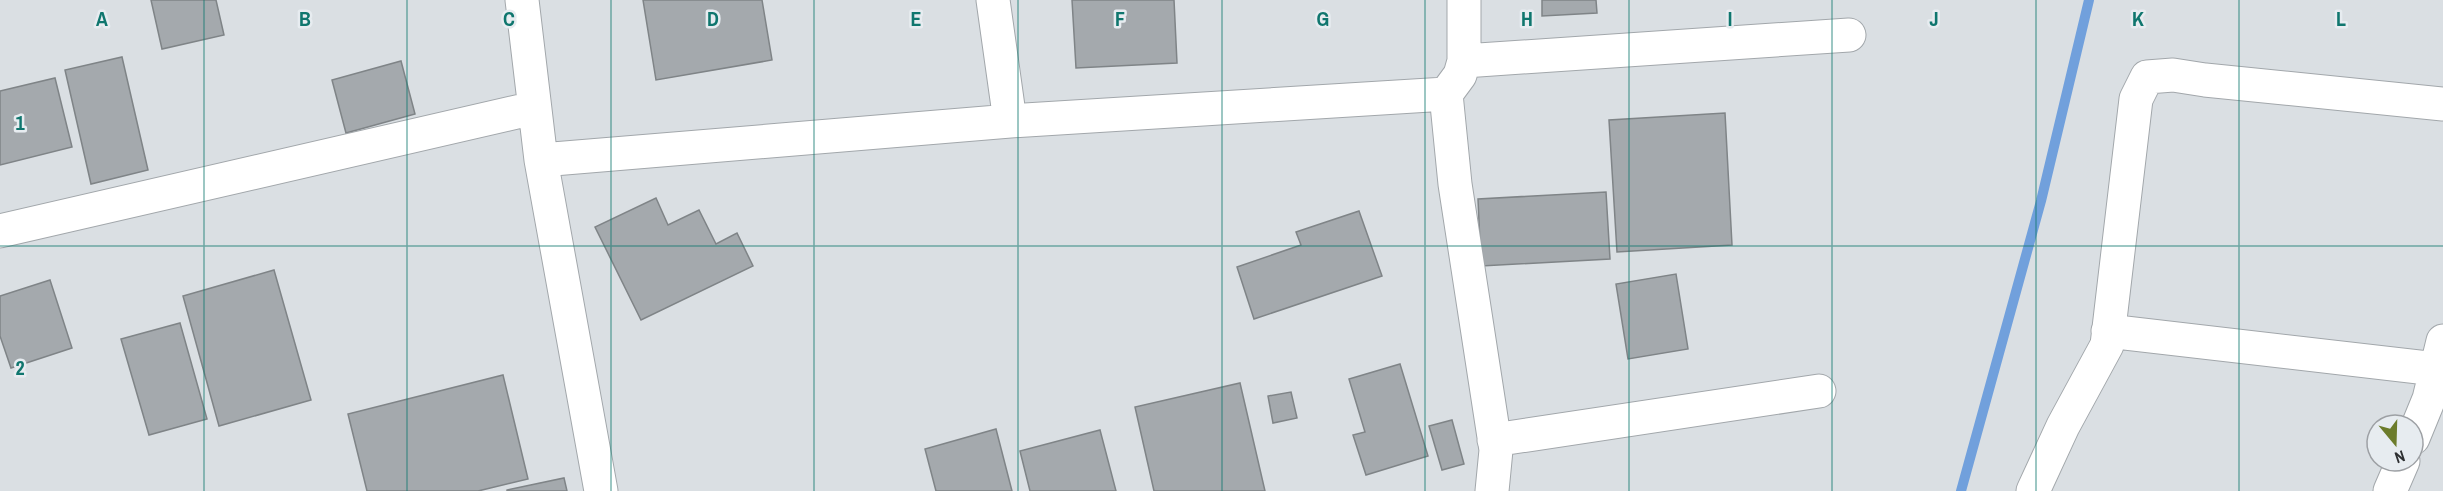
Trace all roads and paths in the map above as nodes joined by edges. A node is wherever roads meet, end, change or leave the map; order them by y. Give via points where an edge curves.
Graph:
1 (522, 0) edge
2 (993, 0) edge
3 (1464, 0) edge
4 (1849, 35) dead end
5 (1464, 61) junction
6 (1446, 94) junction
7 (2443, 104) edge
8 (534, 108) junction
9 (1010, 121) junction
10 (541, 160) junction
11 (0, 231) edge
12 (2108, 331) junction
13 (2440, 355) edge
14 (1819, 391) dead end
15 (2423, 413) edge
16 (1494, 440) junction
17 (2398, 473) edge
18 (600, 491) edge
19 (1492, 491) edge
20 (2033, 491) edge
21 (2390, 491) edge

1 - 8 street
2 - 9 street
3 - 5 street
4 - 5 street
5 - 6 street via 1460,75
6 - 9 street
6 - 16 street via 1455,184
7 - 12 street via 2173,75 2147,77 2136,99
8 - 10 street
8 - 11 street
9 - 10 street
10 - 18 street
12 - 13 street
12 - 20 street via 2107,345
13 - 15 street
14 - 16 street
16 - 19 street
17 - 21 street

